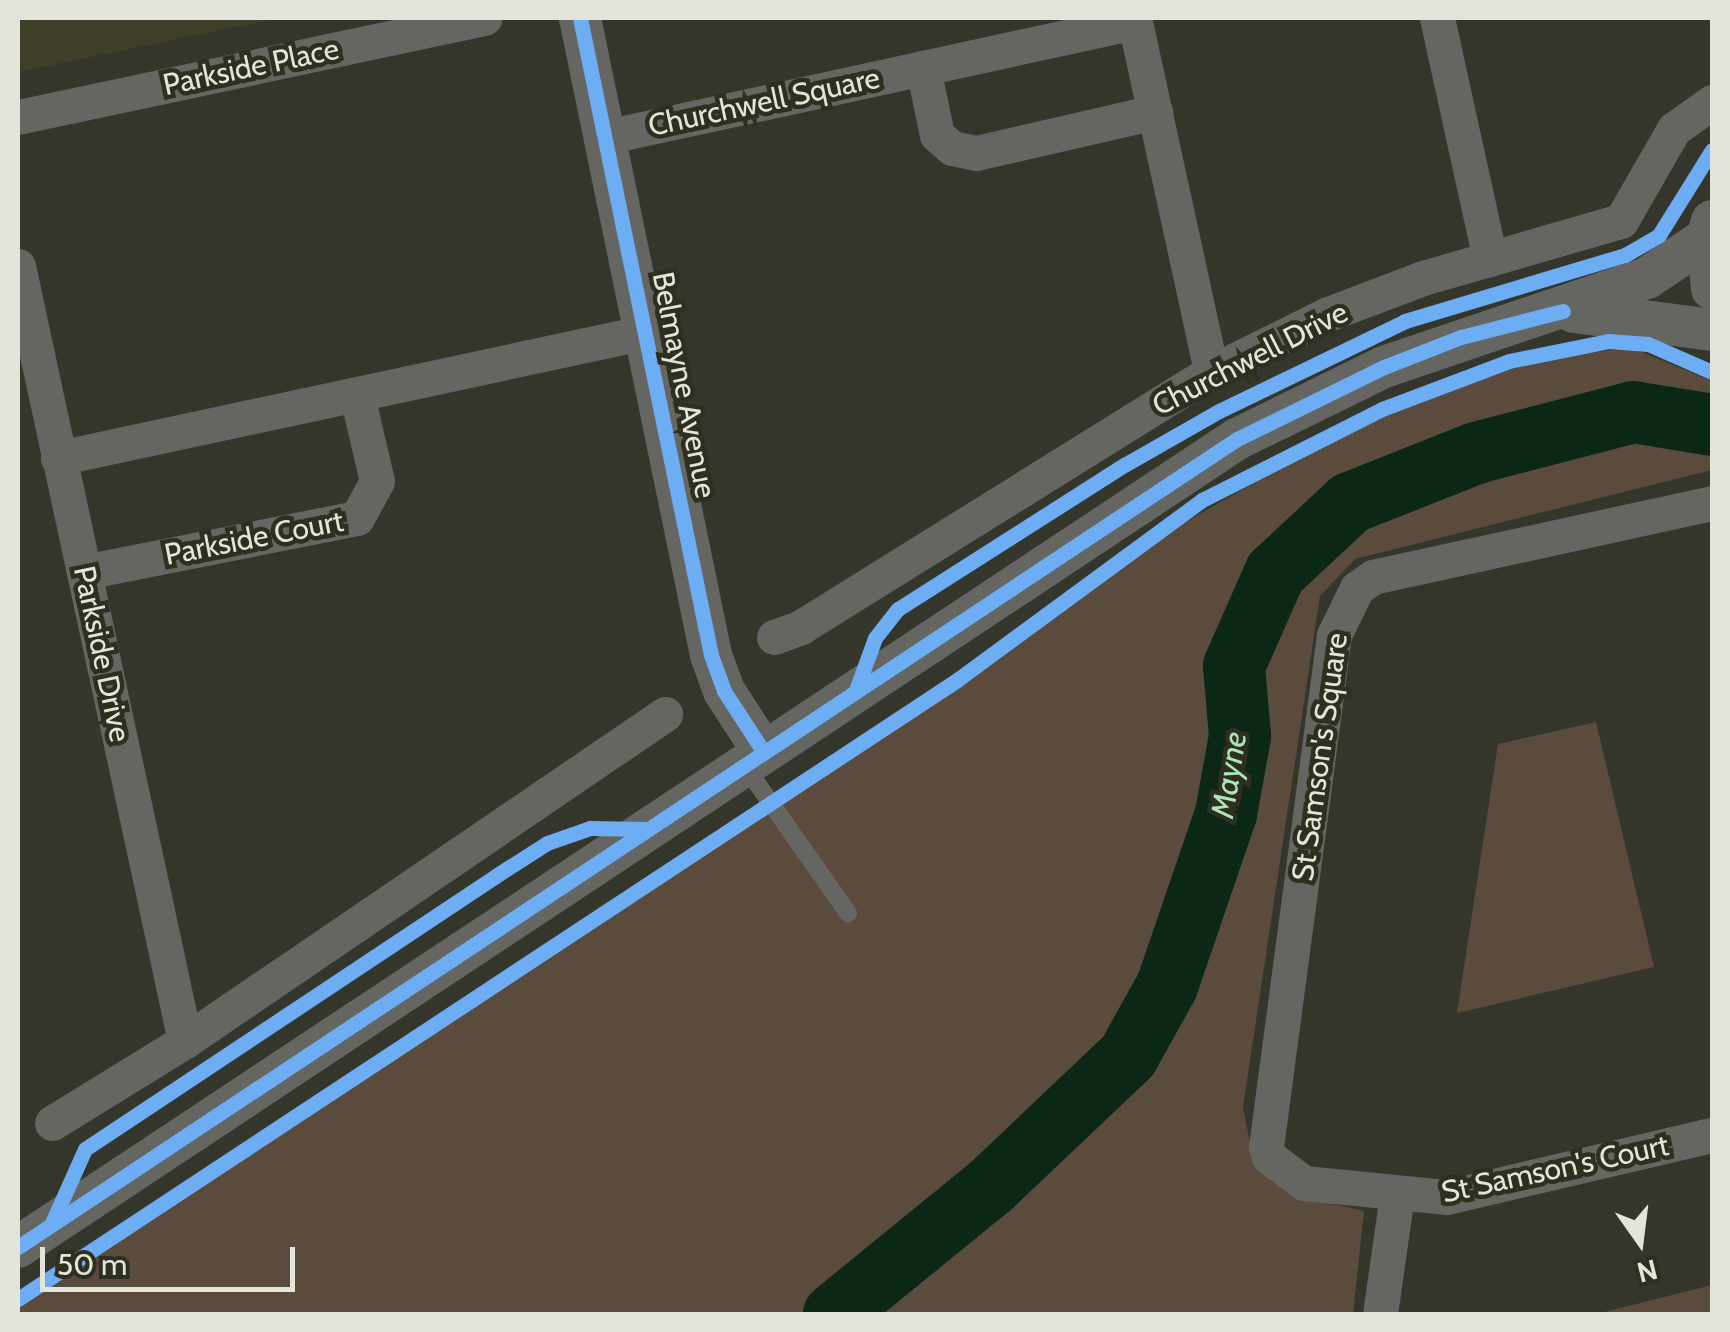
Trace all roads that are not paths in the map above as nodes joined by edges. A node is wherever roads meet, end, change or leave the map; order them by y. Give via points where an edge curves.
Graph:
1 (486, 18) edge
2 (580, 18) edge
3 (1437, 18) edge
4 (1135, 20) edge
5 (923, 68) junction
6 (1712, 102) edge
7 (1154, 112) junction
8 (18, 118) edge
9 (605, 136) junction
10 (1710, 229) edge
11 (1490, 259) junction
12 (18, 266) edge
13 (1712, 289) edge
14 (1563, 311) junction
15 (1712, 330) edge
16 (646, 332) junction
17 (1211, 372) junction
18 (357, 396) junction
19 (32, 404) edge
20 (58, 458) junction
21 (1712, 504) edge
22 (84, 572) junction
23 (774, 636) dead end
24 (665, 714) dead end
25 (754, 758) junction
26 (848, 913) dead end
27 (186, 1041) junction
28 (52, 1124) dead end
29 (1712, 1136) edge
30 (1397, 1195) junction
31 (23, 1231) edge
32 (1380, 1314) edge

1 - 8 street, Parkside Place
2 - 9 street, Belmayne Avenue
3 - 11 street
4 - 5 street, Churchwell Square
4 - 7 street, Churchwell Square
5 - 7 street, Churchwell Square via 936,135 952,148 976,153
5 - 9 street, Churchwell Square
6 - 11 street, Churchwell Drive via 1674,129 1621,221
7 - 17 street, Churchwell Square
9 - 16 street, Belmayne Avenue
10 - 13 street
10 - 14 street via 1647,278
11 - 17 street, Churchwell Drive via 1328,314
12 - 19 street, Parkside Drive
14 - 15 street
14 - 25 street via 1461,337 1314,397 1253,430
16 - 18 street
16 - 25 street, Belmayne Avenue via 711,655
17 - 23 street, Churchwell Drive via 801,627
18 - 20 street
18 - 22 street, Parkside Court via 377,481 357,518
19 - 20 street, Parkside Drive
20 - 22 street, Parkside Drive
21 - 30 street, St Samson's Square via 1372,577 1343,610 1334,635 1266,1147 1269,1158 1304,1183
22 - 27 street, Parkside Drive
24 - 27 street
25 - 26 lane
25 - 31 street
27 - 28 street
29 - 30 street, St Samson's Court via 1446,1197
30 - 32 street, St Samson's Court

